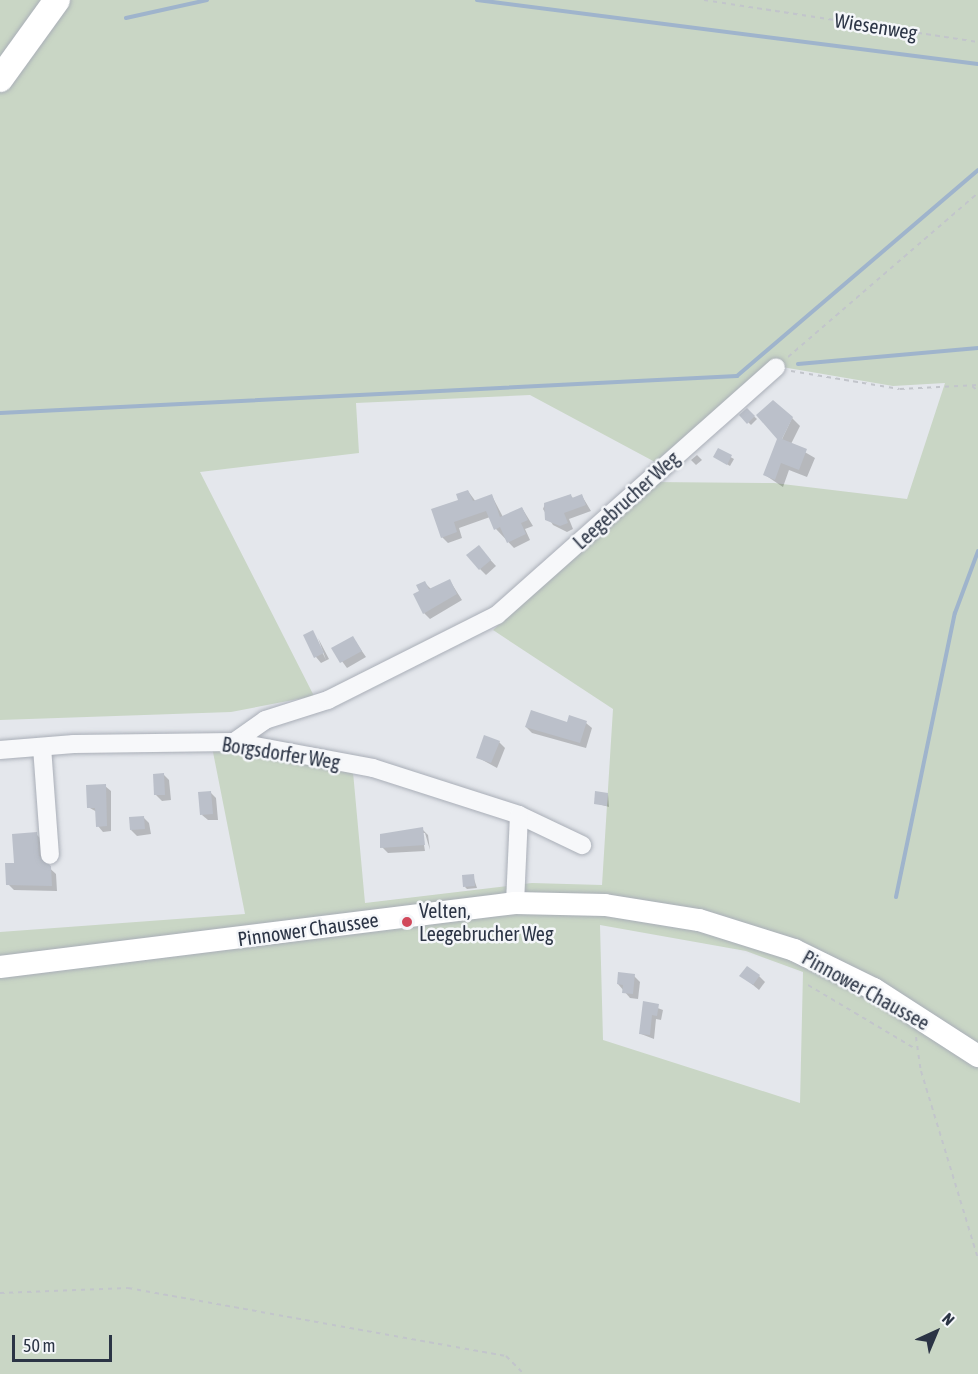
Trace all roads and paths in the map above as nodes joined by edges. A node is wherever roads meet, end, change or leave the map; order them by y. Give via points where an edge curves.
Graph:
1 (57, 0) edge
2 (704, 0) edge
3 (978, 42) edge
4 (0, 79) edge
5 (978, 193) edge
6 (776, 367) junction
7 (978, 385) edge
8 (972, 386) junction
9 (978, 391) edge
10 (234, 742) junction
11 (42, 747) junction
12 (0, 750) edge
13 (519, 815) junction
14 (582, 845) dead end
15 (50, 855) dead end
16 (515, 903) junction
17 (0, 967) edge
18 (808, 986) dead end
19 (916, 1016) junction
20 (916, 1049) junction
21 (978, 1056) edge
22 (978, 1259) edge
23 (0, 1293) edge
24 (524, 1374) edge

1 - 4 highway
2 - 3 path, Wiesenweg
5 - 6 path
6 - 8 path via 900,389
6 - 10 street, Leegebrucher Weg via 496,615 338,696 265,720
7 - 8 path
8 - 9 path
10 - 11 street, Borgsdorfer Weg
10 - 13 street, Borgsdorfer Weg via 373,768
11 - 12 street, Borgsdorfer Weg
11 - 15 street
13 - 14 street, Borgsdorfer Weg
13 - 16 street
16 - 17 main road, Pinnower Chaussee
16 - 19 main road, Pinnower Chaussee via 624,907 726,927 821,962
18 - 20 path
19 - 20 path
19 - 21 main road, Pinnower Chaussee
20 - 22 path
23 - 24 path via 128,1288 506,1356

